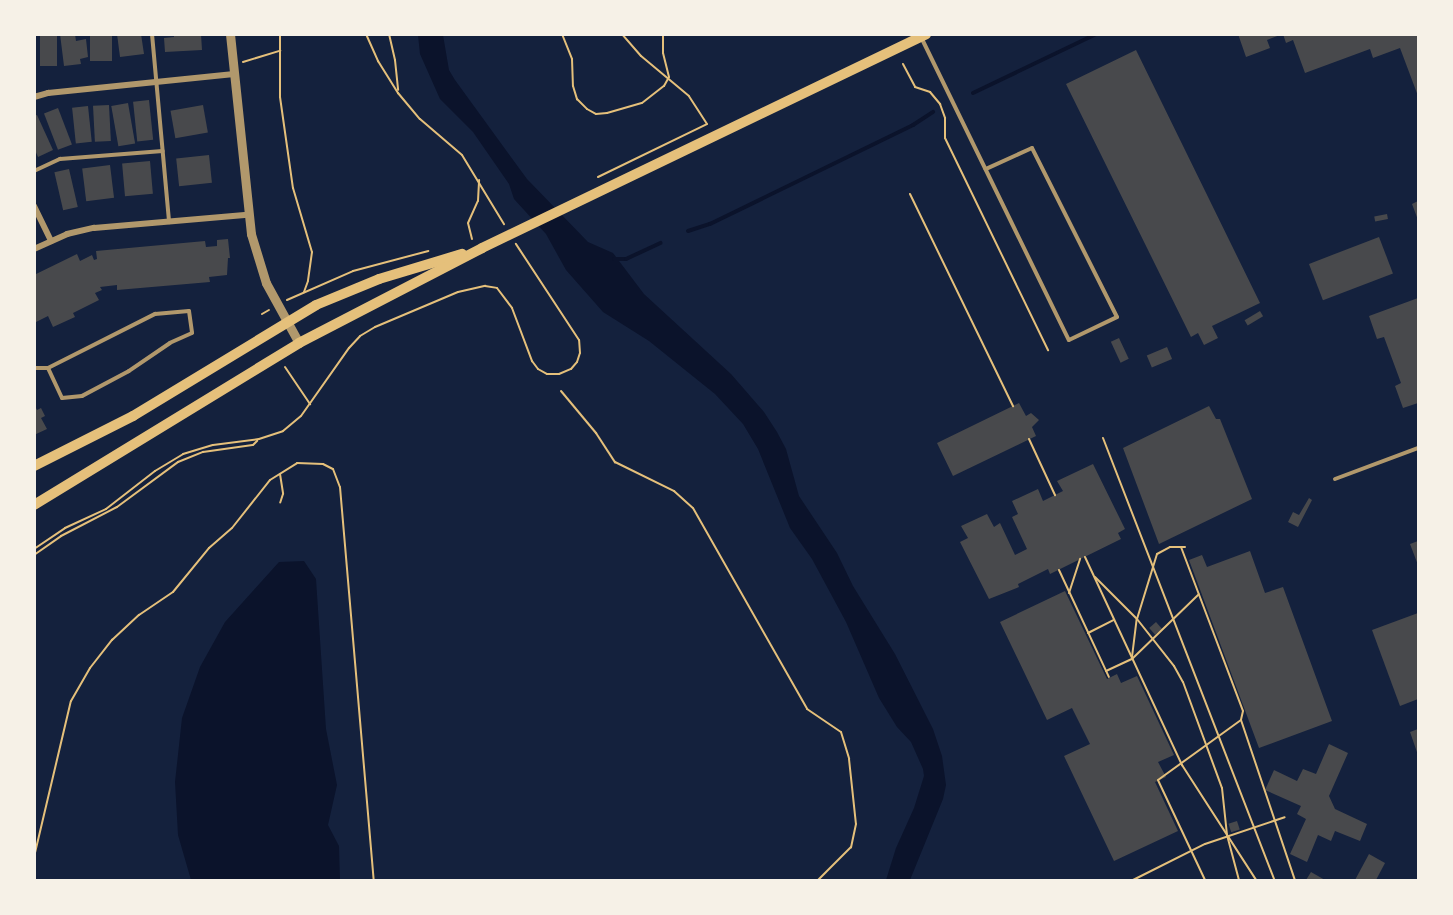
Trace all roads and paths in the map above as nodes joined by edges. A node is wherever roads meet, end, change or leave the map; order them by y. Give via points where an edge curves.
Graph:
1 (152, 34) edge
2 (230, 34) edge
3 (280, 34) edge
4 (366, 34) edge
5 (389, 34) edge
6 (562, 34) edge
7 (622, 34) edge
8 (663, 34) edge
9 (923, 36) edge
10 (280, 51) junction
11 (903, 64) dead end
12 (234, 74) junction
13 (669, 77) junction
14 (156, 82) junction
15 (398, 93) junction
16 (34, 97) edge
17 (657, 148) dead end
18 (163, 151) junction
19 (986, 169) junction
20 (34, 171) edge
21 (479, 180) junction
22 (910, 194) dead end
23 (34, 206) edge
24 (247, 215) junction
25 (169, 222) junction
26 (507, 229) dead end
27 (472, 239) dead end
28 (513, 239) dead end
29 (51, 241) junction
30 (482, 248) junction
31 (34, 249) edge
32 (299, 294) dead end
33 (287, 324) junction
34 (299, 343) junction
35 (1048, 350) dead end
36 (285, 367) dead end
37 (34, 368) edge
38 (48, 368) junction
39 (561, 391) dead end
40 (310, 404) junction
41 (1012, 406) dead end
42 (1103, 438) dead end
43 (259, 439) junction
44 (1029, 439) dead end
45 (1419, 447) edge
46 (34, 466) edge
47 (280, 474) junction
48 (1335, 479) dead end
49 (1055, 495) dead end
50 (280, 502) dead end
51 (34, 505) edge
52 (34, 549) edge
53 (34, 555) edge
54 (1084, 557) dead end
55 (1080, 559) dead end
56 (1059, 570) dead end
57 (1153, 572) junction
58 (1093, 575) junction
59 (1069, 593) junction
60 (1199, 594) junction
61 (1137, 618) junction
62 (1114, 620) junction
63 (1173, 620) junction
64 (1088, 633) junction
65 (1154, 638) junction
66 (1132, 659) junction
67 (1106, 671) junction
68 (1109, 677) dead end
69 (1241, 720) junction
70 (1219, 735) junction
71 (1207, 744) junction
72 (1182, 765) junction
73 (1285, 817) dead end
74 (1273, 822) junction
75 (1255, 829) junction
76 (1227, 835) junction
77 (1191, 850) junction
78 (34, 856) edge
79 (374, 880) edge
80 (818, 880) edge
81 (1133, 880) edge
82 (1205, 880) edge
83 (1239, 880) edge
84 (1256, 880) edge
85 (1274, 880) edge
86 (1295, 880) edge

1 - 14 lane
2 - 12 street
3 - 10 path
4 - 15 path
5 - 15 path
6 - 13 path via 572,59 577,99 596,114 642,103 664,86
7 - 13 path via 640,56
8 - 13 path
9 - 19 lane
9 - 30 main road
10 - 12 path via 244,61
10 - 32 path via 280,97 293,188 312,252 308,281
11 - 35 path via 915,87 930,92 940,104 945,138
12 - 14 street
12 - 24 street
13 - 17 path via 689,96 707,124
14 - 16 street
14 - 18 lane
15 - 21 path via 420,119 462,155
18 - 20 lane via 60,159
18 - 25 lane
19 - 19 lane via 1069,340 1117,317 1032,148
21 - 26 path
21 - 27 path via 478,201 468,223
22 - 41 path
23 - 29 street
24 - 25 street
24 - 33 street via 260,269
25 - 29 street via 94,228
28 - 40 path via 579,340 580,353 571,369 559,374 538,369 506,297 497,288 472,288 360,336
29 - 31 street
30 - 33 main road via 353,289 316,305
30 - 34 main road
33 - 34 street
33 - 46 main road via 133,416
34 - 51 main road
36 - 40 path
37 - 38 lane
38 - 38 lane via 155,314 189,311 192,333 82,396 62,398
39 - 80 path via 615,462 674,491 693,508 807,709 841,732 849,759 856,824 851,847
40 - 43 path via 290,427
42 - 57 path
43 - 52 path via 183,454 106,509 65,528
43 - 53 path via 253,445 203,452 178,462 117,507
44 - 49 path
45 - 48 lane
47 - 50 path
47 - 78 path via 254,497 232,528 209,548 173,592 139,615 90,668 71,701
47 - 79 path via 297,464 323,464 333,469 340,487
54 - 58 path
55 - 59 path
56 - 59 path
57 - 60 path via 1157,554 1170,547 1183,547
57 - 61 path
57 - 63 path
58 - 61 path
58 - 62 path
59 - 64 path
60 - 63 path
60 - 69 path via 1243,711
61 - 65 path
61 - 66 path
62 - 64 path
62 - 66 path
63 - 65 path
63 - 70 path
64 - 67 path
65 - 66 path
65 - 71 path via 1183,682
66 - 67 path
66 - 72 path
67 - 68 path
69 - 70 path
69 - 74 path
70 - 71 path
70 - 75 path
71 - 72 path
71 - 76 path via 1222,788
72 - 76 path
72 - 77 path via 1158,780
73 - 74 path
74 - 75 path
74 - 86 path
75 - 76 path
75 - 85 path
76 - 77 path
76 - 83 path
76 - 84 path
77 - 81 path
77 - 82 path

